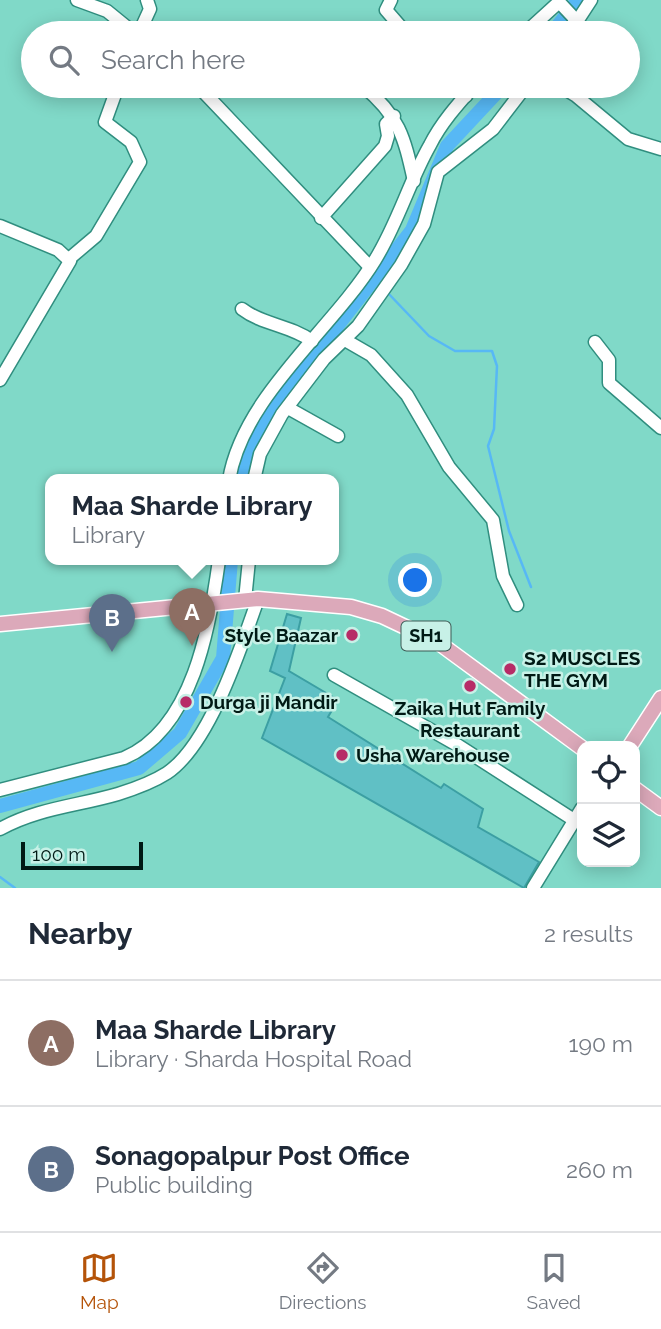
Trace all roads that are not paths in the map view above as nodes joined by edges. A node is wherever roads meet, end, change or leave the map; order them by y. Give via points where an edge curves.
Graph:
1 (77, 0) edge
2 (147, 0) edge
3 (391, 0) edge
4 (591, 0) edge
5 (567, 13) edge
6 (119, 21) edge
7 (144, 21) edge
8 (396, 21) edge
9 (550, 21) edge
10 (113, 98) edge
11 (209, 98) edge
12 (375, 98) edge
13 (465, 98) edge
14 (517, 98) edge
15 (580, 98) edge
16 (394, 116) junction
17 (661, 149) edge
18 (414, 181) junction
19 (321, 218) junction
20 (0, 226) edge
21 (70, 258) junction
22 (370, 267) junction
23 (242, 309) dead end
24 (346, 339) junction
25 (312, 341) junction
26 (595, 342) dead end
27 (0, 380) edge
28 (288, 408) junction
29 (661, 428) edge
30 (338, 436) dead end
31 (231, 474) edge
32 (256, 474) edge
33 (219, 565) edge
34 (249, 565) edge
35 (248, 600) junction
36 (218, 604) junction
37 (517, 605) dead end
38 (0, 624) edge
39 (334, 675) dead end
40 (661, 698) edge
41 (633, 741) edge
42 (577, 744) edge
43 (0, 790) edge
44 (640, 793) edge
45 (661, 808) edge
46 (577, 816) edge
47 (574, 820) junction
48 (0, 829) edge
49 (533, 888) edge

1 - 6 street
2 - 7 street via 150,9
3 - 8 street via 386,10
4 - 5 street
5 - 9 street
10 - 21 street via 104,122 131,142 140,162 96,236
11 - 19 street
12 - 16 street
13 - 18 street via 430,145
14 - 24 street via 493,129 438,172 424,224 393,278
15 - 17 street via 628,139
16 - 18 street
16 - 19 street via 386,124 385,146
18 - 22 street
19 - 22 street
20 - 21 street
21 - 27 street
22 - 25 street
23 - 25 street via 261,320 292,328
24 - 28 street via 324,359
24 - 37 street via 392,377 449,467 485,509 497,532 503,576
25 - 31 street via 253,421
26 - 29 street via 609,360 609,383
28 - 30 street
28 - 32 street via 268,438
33 - 36 street
34 - 35 street
35 - 36 main road, SH1
35 - 42 main road, SH1 via 351,607 382,616 475,667
35 - 48 street via 240,650 205,726 167,773 114,795 34,813
36 - 38 main road, SH1
36 - 43 street via 193,678 154,740 124,758
39 - 47 street via 459,746
40 - 41 main road
44 - 45 main road
46 - 47 street
47 - 49 street

